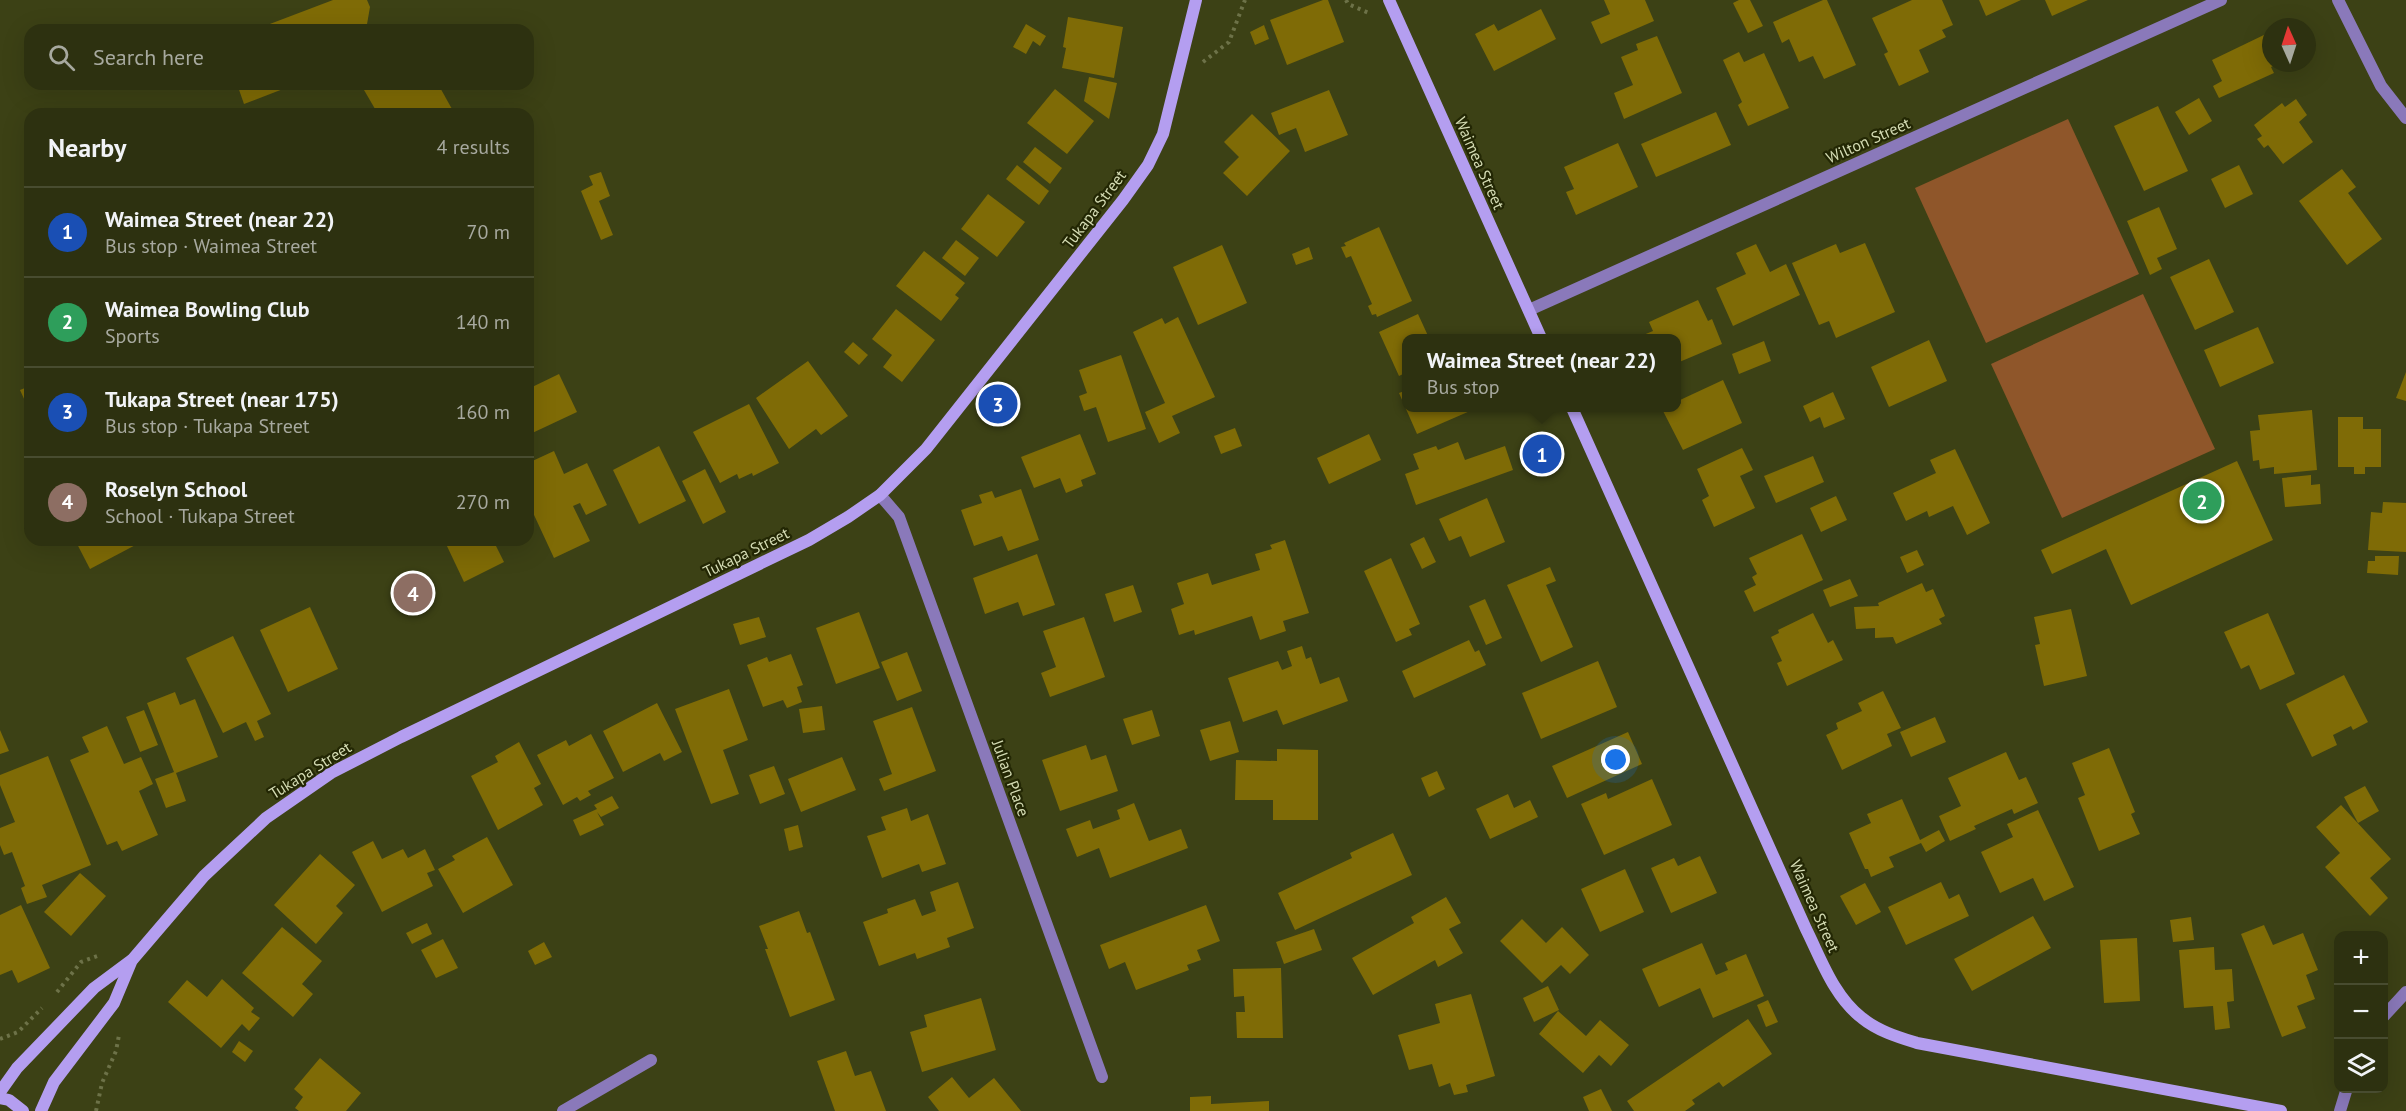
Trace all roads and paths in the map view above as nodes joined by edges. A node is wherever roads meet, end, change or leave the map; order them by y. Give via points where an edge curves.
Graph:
1 (1196, 0) edge
2 (1245, 0) edge
3 (1389, 0) edge
4 (2221, 0) edge
5 (2337, 0) edge
6 (1229, 42) dead end
7 (2406, 118) edge
8 (1529, 310) junction
9 (1539, 334) edge
10 (1574, 412) edge
11 (880, 495) junction
12 (92, 957) dead end
13 (133, 959) junction
14 (2406, 992) edge
15 (2388, 1012) edge
16 (120, 1030) dead end
17 (0, 1039) edge
18 (651, 1059) dead end
19 (1102, 1077) dead end
20 (0, 1092) edge
21 (2346, 1093) edge
22 (0, 1098) edge
23 (23, 1111) edge
24 (41, 1111) edge
25 (96, 1111) edge
26 (563, 1111) edge
27 (2281, 1111) edge
28 (2340, 1111) edge

1 - 11 main road, Tukapa Street via 1163,134 1148,165 926,449
2 - 6 path
3 - 8 main road, Waimea Street
4 - 8 street, Wilton Street
5 - 7 street via 2381,86
8 - 9 main road, Waimea Street
10 - 27 main road, Waimea Street via 1806,929 1843,999 1862,1018 1886,1033 1917,1043
11 - 13 main road, Tukapa Street via 809,540 331,773 266,818 204,876
11 - 19 street, Julian Place via 899,517
12 - 17 path via 81,962 18,1032
13 - 20 main road, Tukapa Street via 94,988 17,1068
13 - 24 main road, Tukapa Street via 114,1003 54,1082
14 - 15 street
16 - 25 path
18 - 26 street
21 - 28 street
22 - 23 main road

